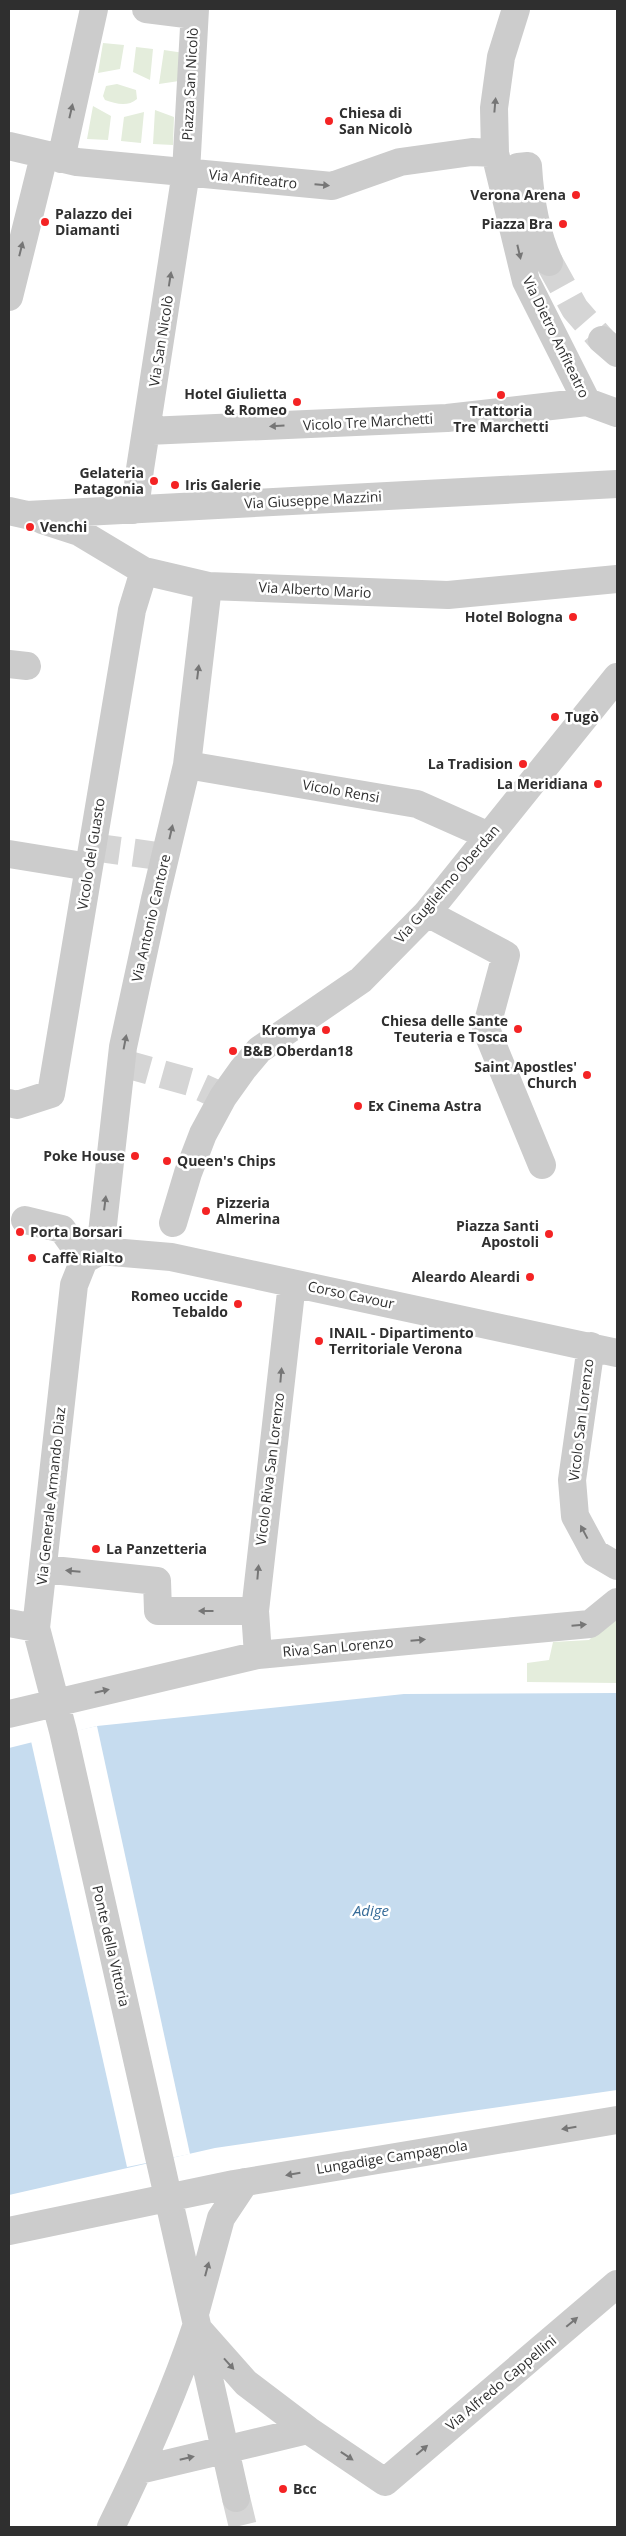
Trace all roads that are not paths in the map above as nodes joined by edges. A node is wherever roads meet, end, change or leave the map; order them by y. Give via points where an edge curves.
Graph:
1 (94, 9) edge
2 (146, 9) edge
3 (516, 9) edge
4 (195, 12) edge
5 (9, 146) edge
6 (495, 153) junction
7 (53, 157) junction
8 (518, 167) dead end
9 (186, 172) junction
10 (549, 262) tunnel mouth
11 (9, 297) edge
12 (587, 402) junction
13 (617, 413) edge
14 (147, 431) junction
15 (617, 484) edge
16 (136, 510) junction
17 (18, 513) edge
18 (144, 571) junction
19 (617, 579) edge
20 (208, 586) junction
21 (617, 677) edge
22 (186, 765) junction
23 (490, 836) junction
24 (9, 854) edge
25 (89, 867) junction
26 (427, 913) junction
27 (9, 1103) edge
28 (542, 1165) dead end
29 (18, 1218) edge
30 (173, 1223) dead end
31 (92, 1255) junction
32 (292, 1283) junction
33 (591, 1346) junction
34 (617, 1353) edge
35 (617, 1566) edge
36 (43, 1569) junction
37 (617, 1602) edge
38 (255, 1611) junction
39 (9, 1623) edge
40 (36, 1628) junction
41 (258, 1655) junction
42 (55, 1702) junction
43 (9, 1714) edge
44 (63, 1732) joint
45 (617, 2120) edge
46 (245, 2182) junction
47 (168, 2196) junction
48 (9, 2231) edge
49 (617, 2284) edge
50 (195, 2322) junction
51 (308, 2430) junction
52 (226, 2449) junction
53 (140, 2470) junction
54 (236, 2498) tunnel mouth
55 (111, 2527) edge

7 -> 1 street
2 - 4 street, Piazza San Nicolò
6 -> 3 street, Via Dietro Anfiteatro via 494,108 501,56
4 - 9 street, Piazza San Nicolò
5 - 7 street, Via Anfiteatro
9 -> 6 street, Via Anfiteatro via 332,186 400,162 472,152
6 -> 12 street, Via Dietro Anfiteatro via 526,281
7 - 9 street, Via Anfiteatro
11 -> 7 street
8 - 10 street, Via Dietro Anfiteatro via 528,166 530,198 539,239
14 -> 9 street, Via San Nicolò
12 - 13 street, Via Dietro Anfiteatro
12 -> 14 street, Vicolo Tre Marchetti via 447,418
14 - 16 street, Via San Nicolò
15 - 16 street, Via Giuseppe Mazzini
16 - 17 street, Via Giuseppe Mazzini
17 - 18 street, Via Alberto Mario via 79,532
18 - 20 street, Via Alberto Mario
18 - 25 street, Vicolo del Guasto via 132,610
19 - 20 street, Via Alberto Mario via 448,594
22 -> 20 street, Via Antonio Cantore
21 - 23 street, Via Guglielmo Oberdan
22 - 23 street, Vicolo Rensi via 418,804
31 -> 22 street, Via Antonio Cantore via 123,1047
23 - 26 street, Via Guglielmo Oberdan
24 - 25 street
25 - 27 street, Vicolo del Guasto via 51,1094 17,1104
26 - 28 street via 506,955 486,1029
26 - 30 street, Via Guglielmo Oberdan via 361,980 259,1050 243,1069 202,1134
29 - 31 street via 62,1229
31 - 32 street, Corso Cavour via 171,1257
31 - 36 street, Via Generale Armando Diaz via 74,1285
32 - 33 street, Corso Cavour
38 -> 32 street, Vicolo Riva San Lorenzo
33 - 34 street, Corso Cavour
35 -> 33 street, Vicolo San Lorenzo via 595,1553 575,1516 572,1480
38 -> 36 street via 158,1611 157,1581
36 - 40 street, Via Generale Armando Diaz
41 -> 37 street, Riva San Lorenzo via 590,1624
38 - 41 street, Vicolo Riva San Lorenzo
39 - 40 street
40 - 42 street, Via Generale Armando Diaz
42 -> 41 street, Riva San Lorenzo
42 - 43 street, Riva San Lorenzo
42 - 44 street, Via Generale Armando Diaz
44 - 47 street, Ponte della Vittoria
45 -> 46 street, Lungadige Campagnola
46 - 47 street, Lungadige Campagnola
50 -> 46 street via 221,2218
47 - 48 street, Lungadige Campagnola
47 - 50 street, Ponte della Vittoria
51 -> 49 street, Via Alfredo Cappellini via 385,2482
50 -> 51 street via 246,2383
50 - 52 street, Ponte della Vittoria
50 - 53 street via 177,2383
51 - 52 street
53 -> 52 street
52 - 54 street, Ponte della Vittoria
53 - 55 street

